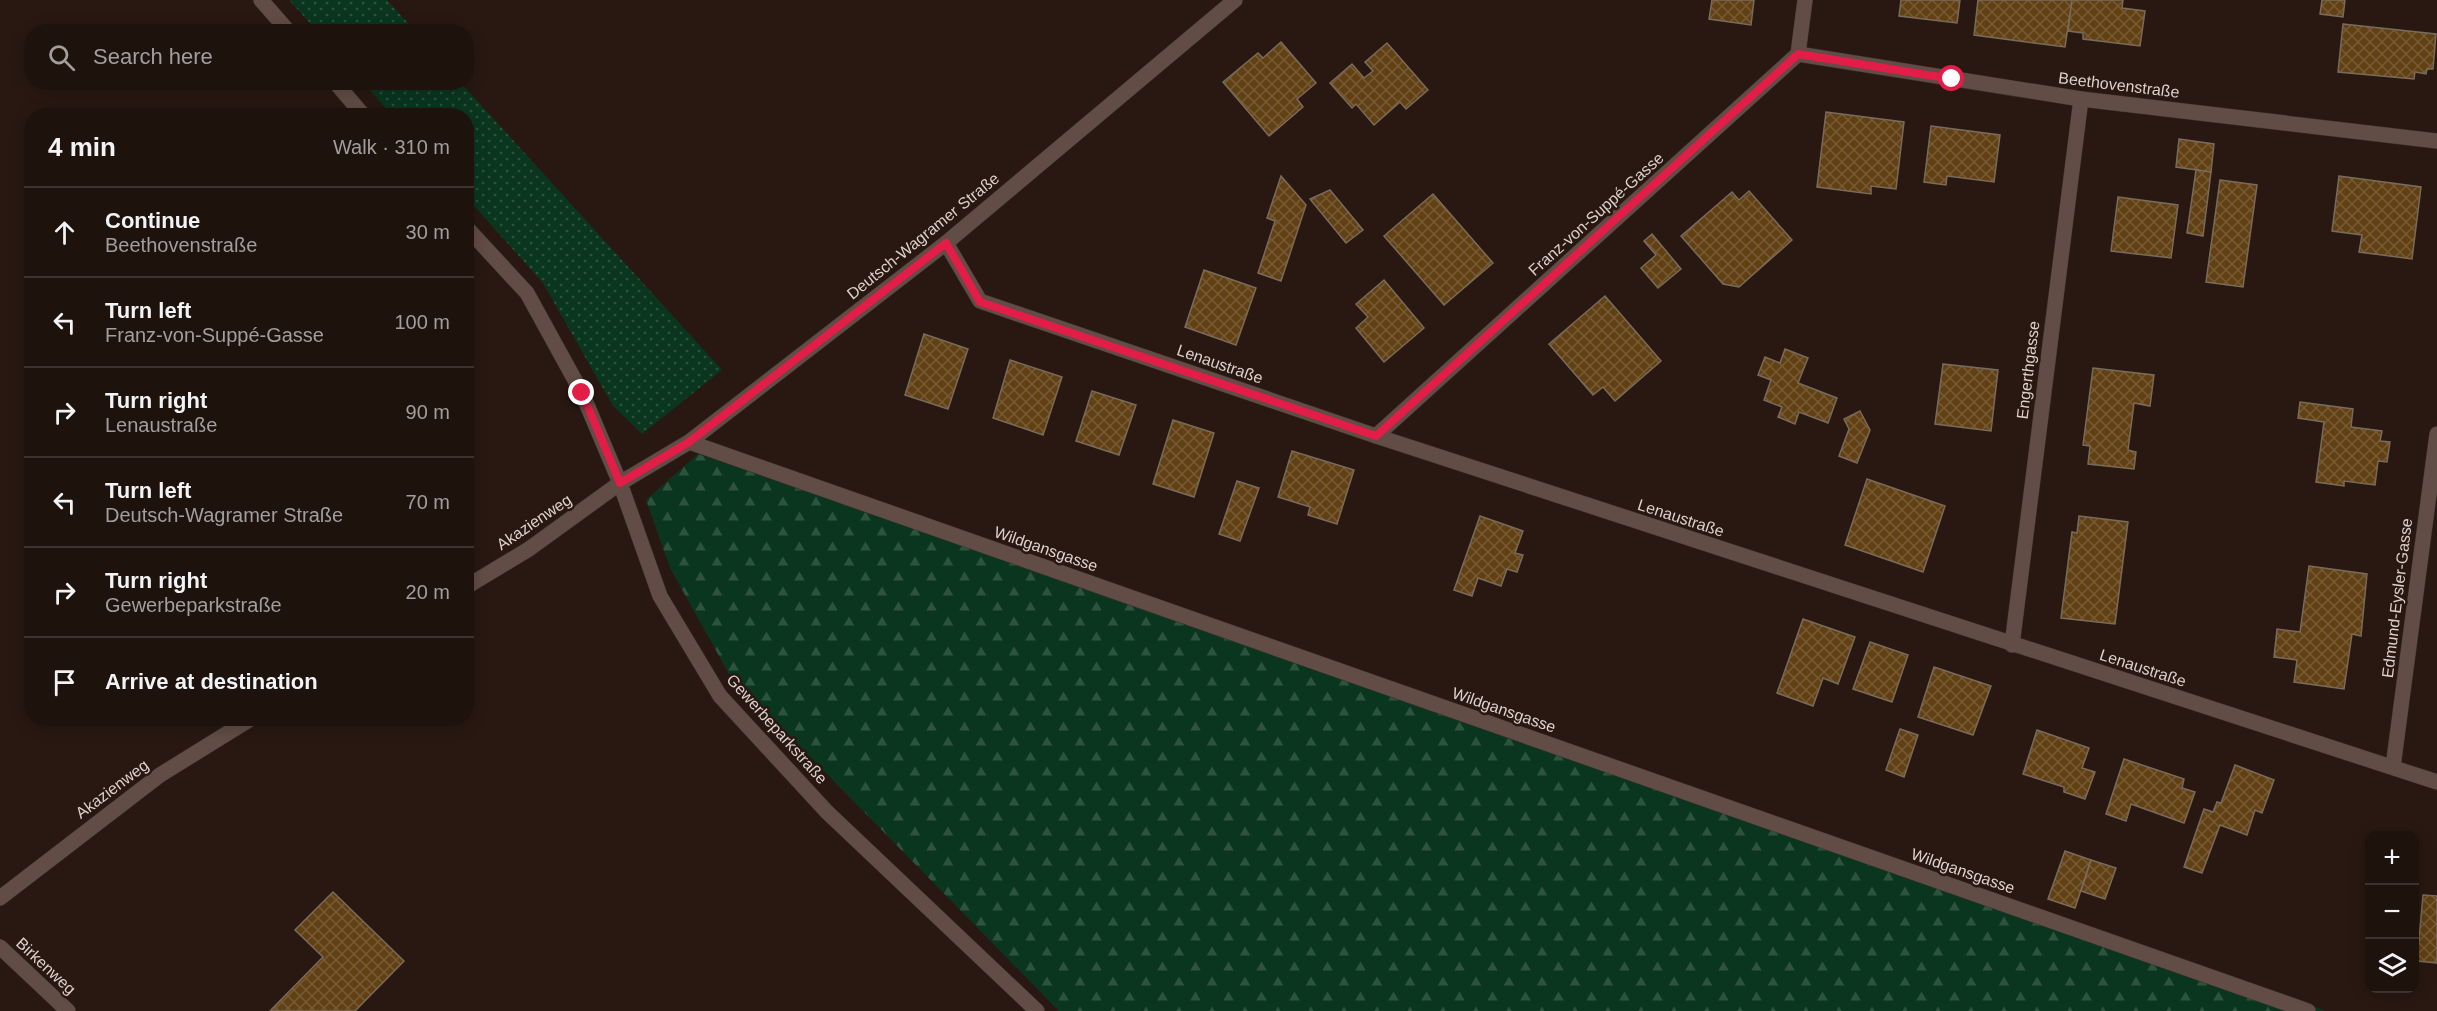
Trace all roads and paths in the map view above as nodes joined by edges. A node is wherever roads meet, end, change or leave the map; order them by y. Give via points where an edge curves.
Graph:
1 (261, 0) edge
2 (1235, 0) edge
3 (1805, 0) edge
4 (282, 24) edge
5 (1798, 54) junction
6 (341, 90) edge
7 (2081, 99) junction
8 (357, 108) edge
9 (2437, 141) edge
10 (474, 236) edge
11 (946, 243) junction
12 (2437, 434) edge
13 (1376, 436) junction
14 (689, 442) junction
15 (620, 483) junction
16 (474, 582) edge
17 (2012, 645) junction
18 (239, 726) edge
19 (2393, 767) junction
20 (2437, 782) edge
21 (0, 898) edge
22 (0, 947) edge
23 (68, 1011) edge
24 (1037, 1011) edge
25 (2308, 1011) edge

1 - 4 street
2 - 11 street, Deutsch-Wagramer Straße
3 - 5 street
5 - 7 street, Beethovenstraße
5 - 13 street, Franz-von-Suppé-Gasse
6 - 8 street
7 - 9 street, Beethovenstraße
7 - 17 street, Engerthgasse
10 - 15 street, Gewerbeparkstraße via 527,293 582,393
11 - 13 street, Lenaustraße via 980,302
11 - 14 street, Deutsch-Wagramer Straße
12 - 19 street, Edmund-Eysler-Gasse
13 - 17 street, Lenaustraße
14 - 15 street, Deutsch-Wagramer Straße
14 - 25 street, Wildgansgasse
15 - 16 street, Akazienweg via 529,549
15 - 24 street, Gewerbeparkstraße via 660,596 720,696 827,812
17 - 19 street, Lenaustraße
18 - 21 street, Akazienweg via 160,775
19 - 20 street, Lenaustraße
22 - 23 street, Birkenweg

